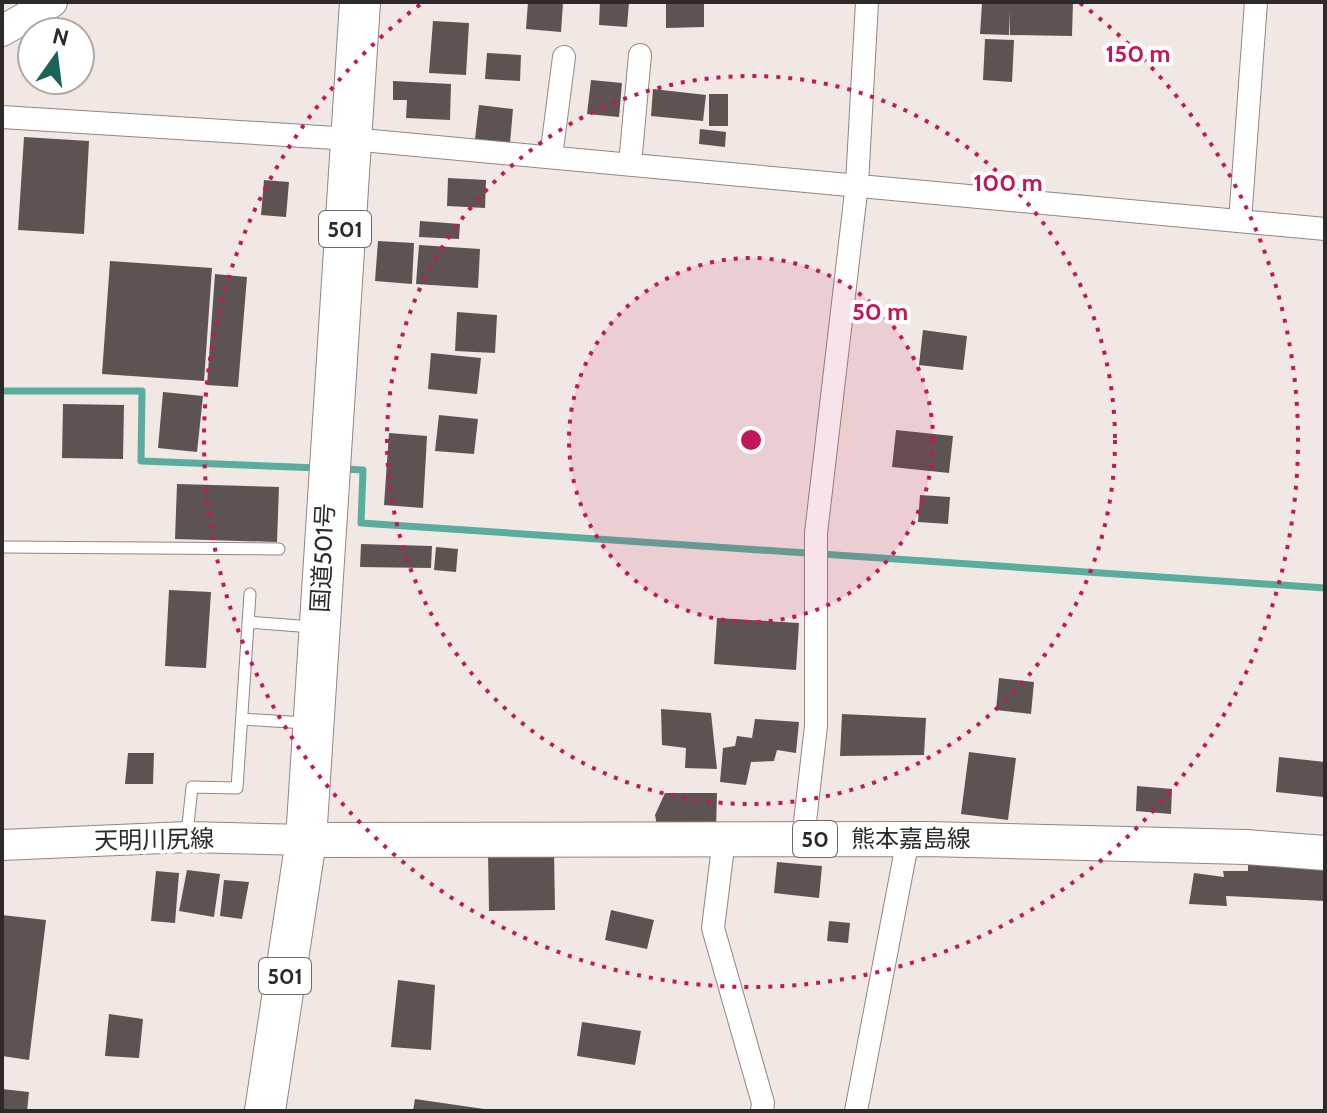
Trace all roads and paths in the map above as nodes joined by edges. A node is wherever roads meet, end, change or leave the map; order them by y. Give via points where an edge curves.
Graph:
1 (52, 2) edge
2 (360, 2) edge
3 (867, 2) edge
4 (1256, 2) edge
5 (2, 31) edge
6 (640, 55) dead end
7 (564, 57) dead end
8 (2, 117) edge
9 (351, 139) junction
10 (551, 157) junction
11 (630, 164) junction
12 (857, 184) junction
13 (1240, 221) junction
14 (1325, 229) edge
15 (2, 547) edge
16 (279, 549) dead end
17 (250, 594) dead end
18 (248, 622) junction
19 (319, 628) junction
20 (242, 719) junction
21 (313, 723) junction
22 (187, 837) junction
23 (724, 839) junction
24 (803, 839) junction
25 (908, 839) junction
26 (306, 840) junction
27 (2, 845) edge
28 (1325, 853) edge
29 (265, 1111) edge
30 (762, 1111) edge
31 (856, 1111) edge

1 - 5 main road
2 - 9 highway, 国道501号 / 501
3 - 12 street
4 - 13 street
6 - 11 street
7 - 10 street
8 - 9 street
9 - 10 street
9 - 19 highway, 国道501号 / 501
10 - 11 street
11 - 12 street
12 - 13 street
12 - 24 street via 816,533 816,726
13 - 14 street
15 - 16 lane
17 - 18 lane
18 - 19 lane
18 - 20 lane
19 - 21 highway, 国道501号 / 501
20 - 21 lane
20 - 22 lane via 237,788 192,787
21 - 26 highway, 国道501号 / 501
22 - 26 main road, 天明川尻線
22 - 27 main road, 天明川尻線
23 - 24 main road, 熊本嘉島線 / 50
23 - 26 main road, 熊本嘉島線 / 50
23 - 30 street via 713,928
24 - 25 main road, 熊本嘉島線 / 50
25 - 28 main road, 熊本嘉島線 / 50
25 - 31 street
26 - 29 highway, 国道501号 / 501

